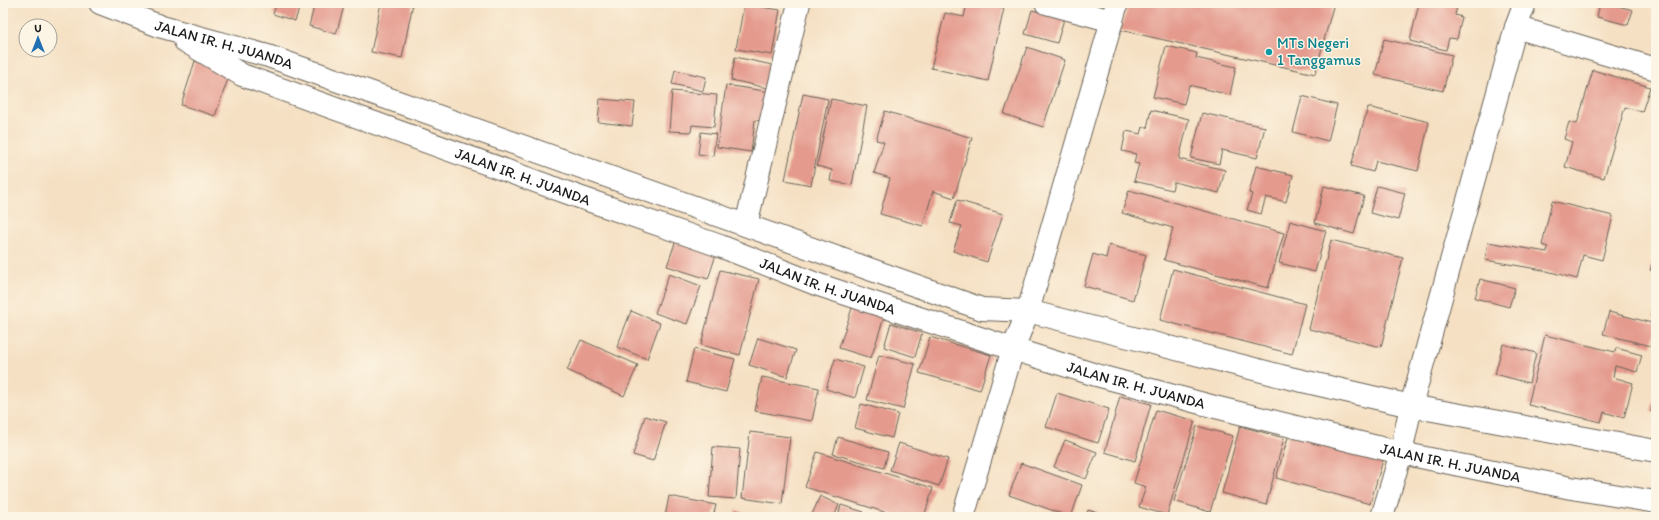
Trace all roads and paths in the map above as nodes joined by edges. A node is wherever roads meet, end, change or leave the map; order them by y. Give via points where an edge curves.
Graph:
1 (100, 3) edge
2 (799, 3) edge
3 (1046, 3) edge
4 (1525, 3) edge
5 (1115, 12) edge
6 (162, 27) junction
7 (1516, 27) junction
8 (1656, 69) edge
9 (746, 225) junction
10 (1028, 311) junction
11 (1013, 349) junction
12 (1411, 406) junction
13 (1656, 451) edge
14 (1401, 453) junction
15 (1656, 502) edge
16 (963, 517) edge
17 (1382, 517) edge

1 - 6 main road
2 - 9 main road
3 - 5 main road
4 - 7 main road
5 - 10 main road
6 - 9 main road, JALAN IR. H. JUANDA via 268,56
6 - 11 main road, JALAN IR. H. JUANDA via 242,75 720,246 816,284
7 - 8 main road
7 - 12 main road
9 - 10 main road, JALAN IR. H. JUANDA via 982,309
10 - 11 main road
10 - 12 main road, JALAN IR. H. JUANDA via 1281,376
11 - 14 main road, JALAN IR. H. JUANDA via 1096,375 1215,407
11 - 16 main road
12 - 13 main road, JALAN IR. H. JUANDA
12 - 14 main road
14 - 15 main road, JALAN IR. H. JUANDA via 1571,488
14 - 17 main road

